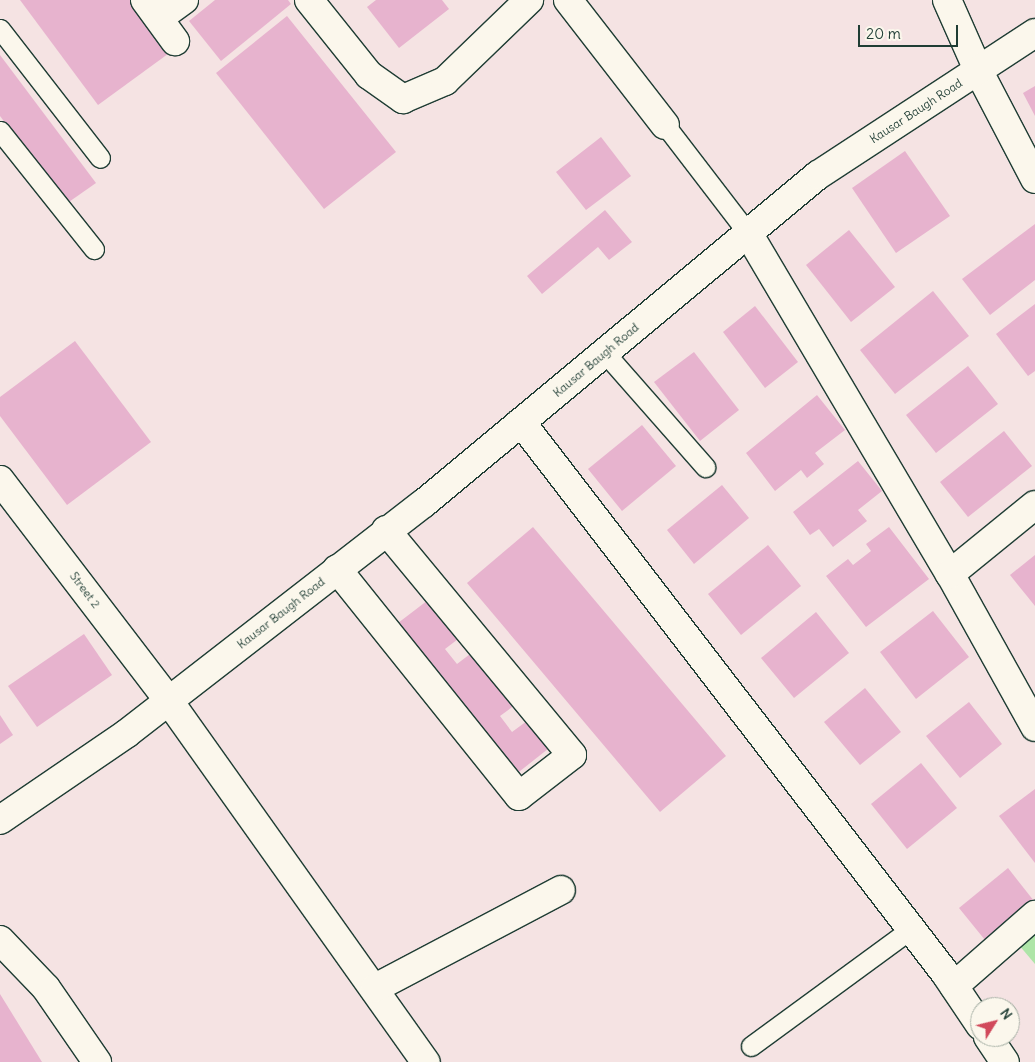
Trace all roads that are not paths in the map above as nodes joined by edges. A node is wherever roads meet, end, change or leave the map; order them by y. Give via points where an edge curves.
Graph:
1 (184, 0) edge
2 (309, 0) edge
3 (529, 0) edge
4 (568, 0) edge
5 (947, 0) edge
6 (152, 9) edge
7 (0, 29) edge
8 (1035, 33) edge
9 (175, 41) dead end
10 (978, 70) junction
11 (665, 125) joint
12 (0, 131) edge
13 (100, 158) dead end
14 (1035, 180) edge
15 (748, 233) junction
16 (94, 249) dead end
17 (605, 353) junction
18 (521, 422) junction
19 (705, 467) dead end
20 (0, 480) edge
21 (1035, 505) edge
22 (386, 530) junction
23 (337, 569) junction
24 (950, 574) junction
25 (168, 701) junction
26 (1035, 727) edge
27 (0, 820) edge
28 (561, 890) dead end
29 (1035, 915) edge
30 (911, 929) junction
31 (0, 940) edge
32 (954, 986) junction
33 (375, 988) junction
34 (970, 1010) edge
35 (751, 1046) dead end
36 (995, 1047) edge
37 (97, 1062) edge
38 (426, 1062) edge
39 (1005, 1062) edge

1 - 6 street
2 - 3 street via 369,74 403,99 445,80
4 - 11 street
5 - 10 street
6 - 9 street
7 - 13 lane
8 - 10 street, Kausar Baugh Road
10 - 14 street
10 - 15 street, Kausar Baugh Road via 818,175
11 - 15 lane
12 - 16 lane
15 - 17 street, Kausar Baugh Road
15 - 24 street
17 - 18 street, Kausar Baugh Road
17 - 19 lane
18 - 22 street, Kausar Baugh Road via 424,503
18 - 30 street
20 - 25 street, Street 2
21 - 24 street
22 - 23 street, Kausar Baugh Road
22 - 23 street via 572,755 519,796
23 - 25 street, Kausar Baugh Road
24 - 26 street
25 - 27 street, Kausar Baugh Road
25 - 33 street, Street 2
28 - 33 street
29 - 32 street
30 - 32 street
30 - 35 lane
31 - 37 street via 46,988
32 - 34 street
33 - 38 street, Street 2
36 - 39 street

